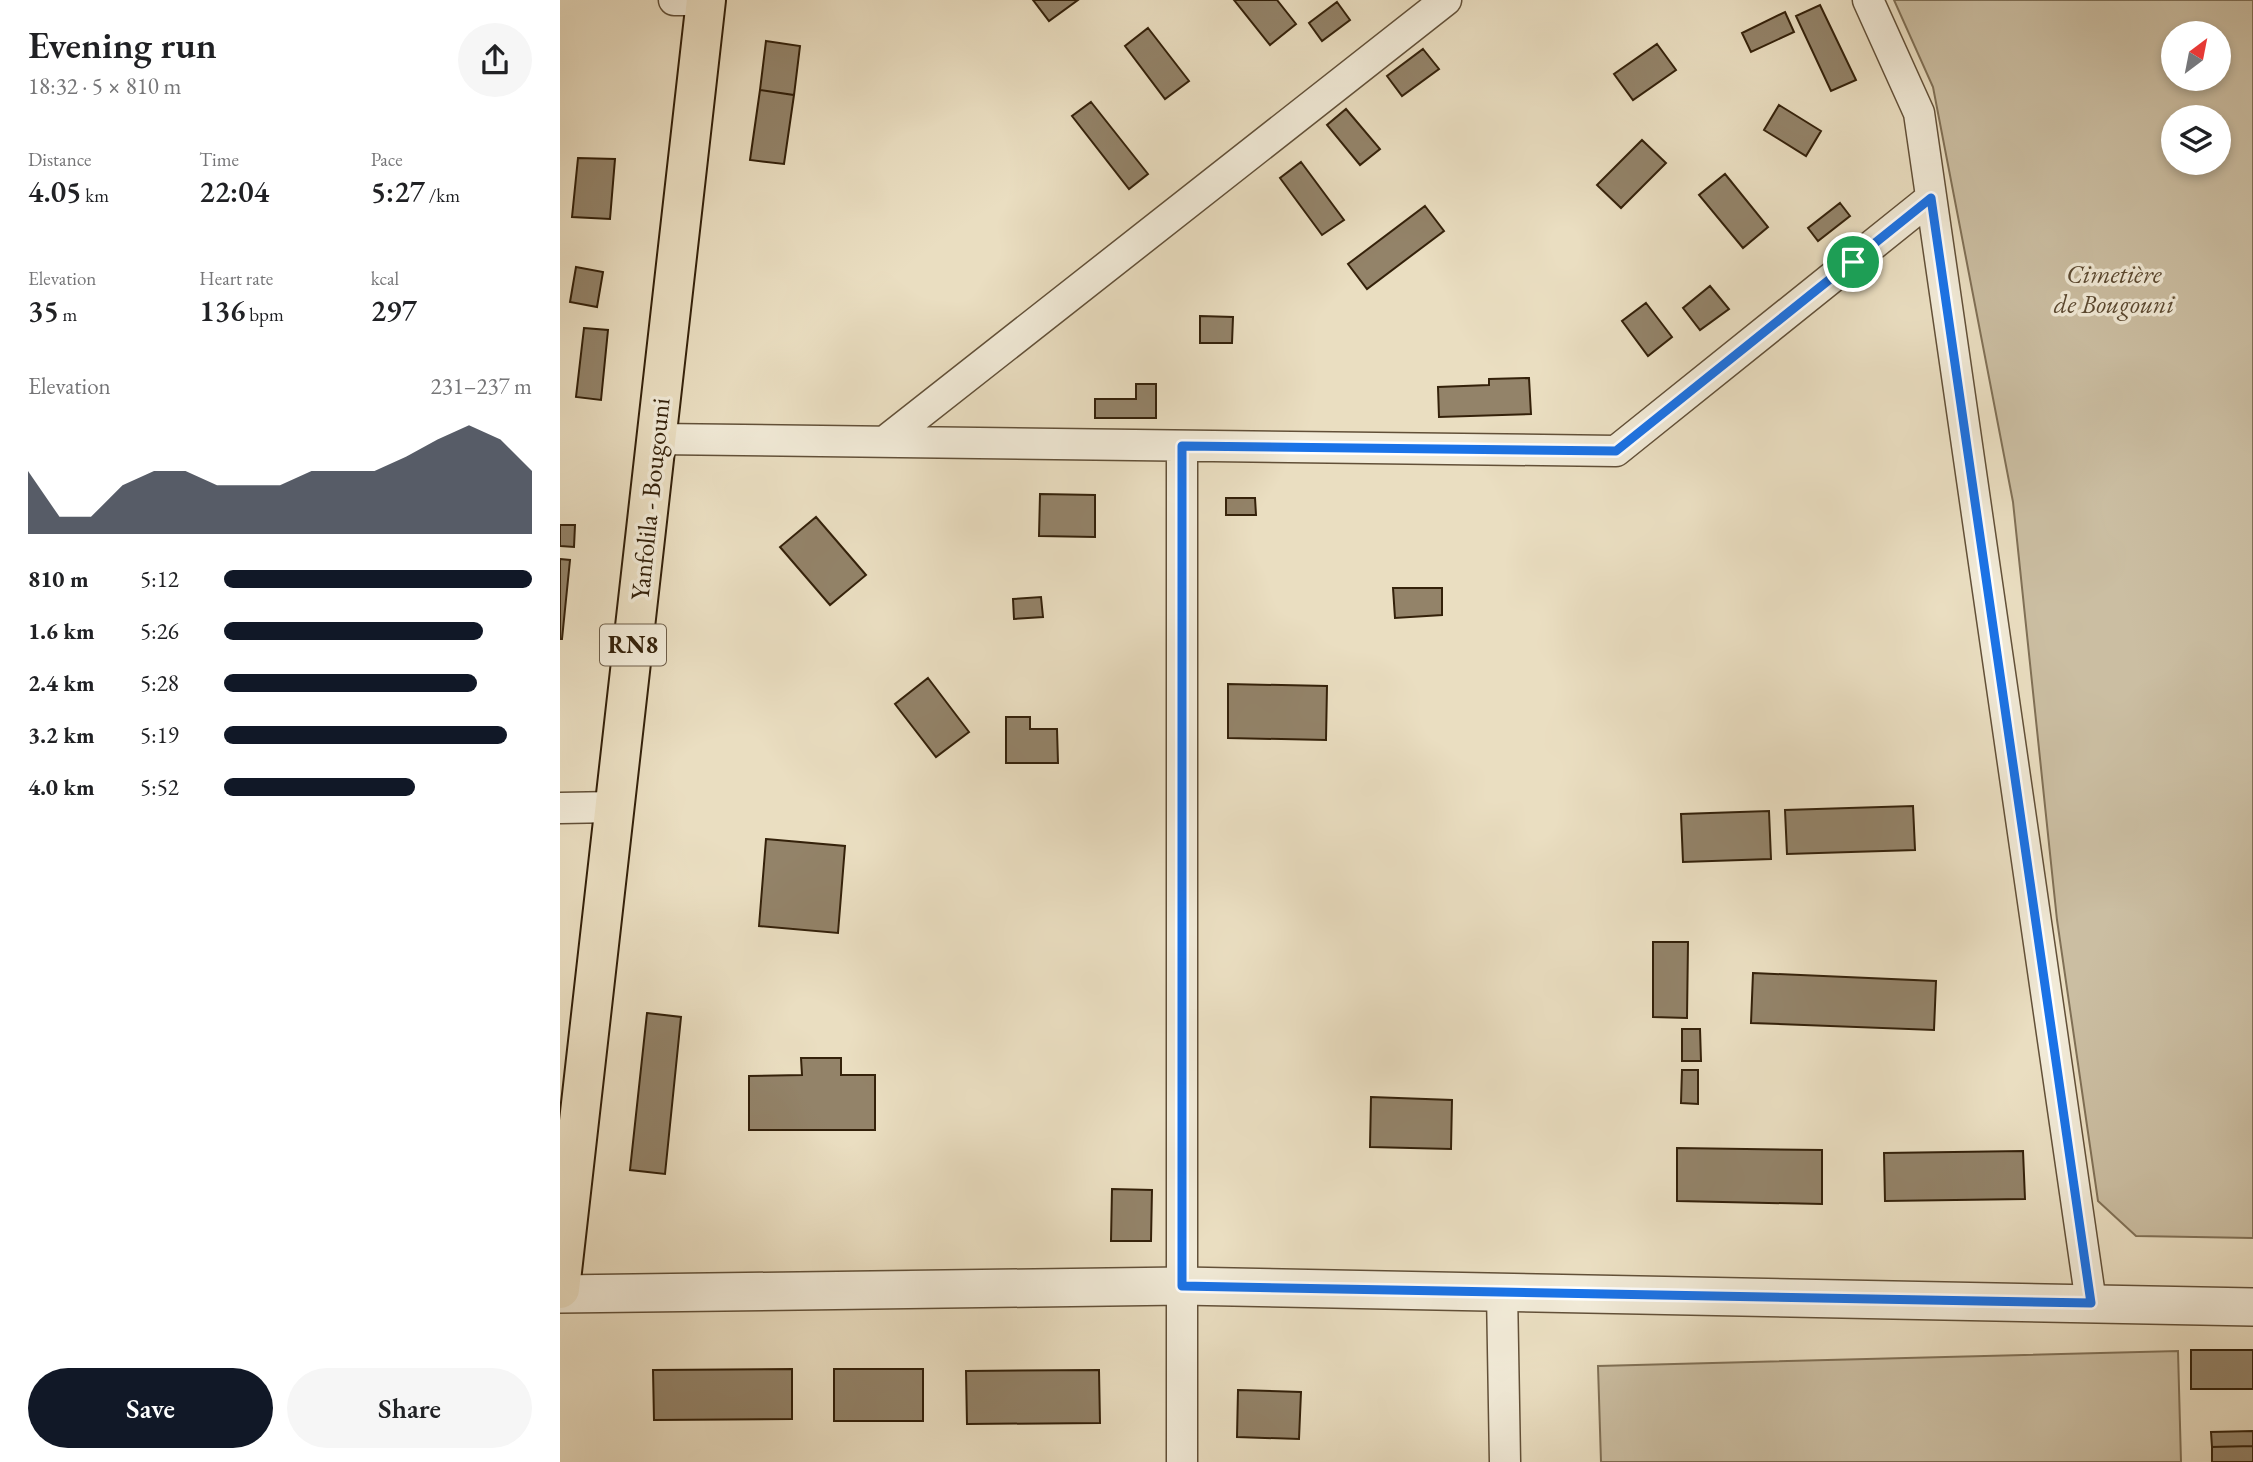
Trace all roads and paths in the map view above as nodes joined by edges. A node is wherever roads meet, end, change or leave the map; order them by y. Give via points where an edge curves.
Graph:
1 (674, 0) edge
2 (707, 0) edge
3 (1446, 0) edge
4 (1868, 0) edge
5 (1931, 198) junction
6 (657, 439) junction
7 (884, 442) junction
8 (1182, 446) junction
9 (615, 807) junction
10 (560, 808) edge
11 (1182, 1286) junction
12 (1502, 1291) junction
13 (560, 1292) edge
14 (2091, 1303) junction
15 (2253, 1307) edge
16 (1182, 1462) edge
17 (1505, 1462) edge

1 - 2 street
2 - 6 main road, Yanfolila - Bougouni / RN8
3 - 7 street
4 - 5 street via 1919,113
5 - 8 street via 1616,451
5 - 14 street
6 - 7 street
6 - 9 main road, Yanfolila - Bougouni / RN8
7 - 8 street
8 - 11 street
9 - 10 street
9 - 13 main road, Yanfolila - Bougouni / RN8
11 - 12 street
11 - 13 street
11 - 16 street
12 - 14 street
12 - 17 street
14 - 15 street

